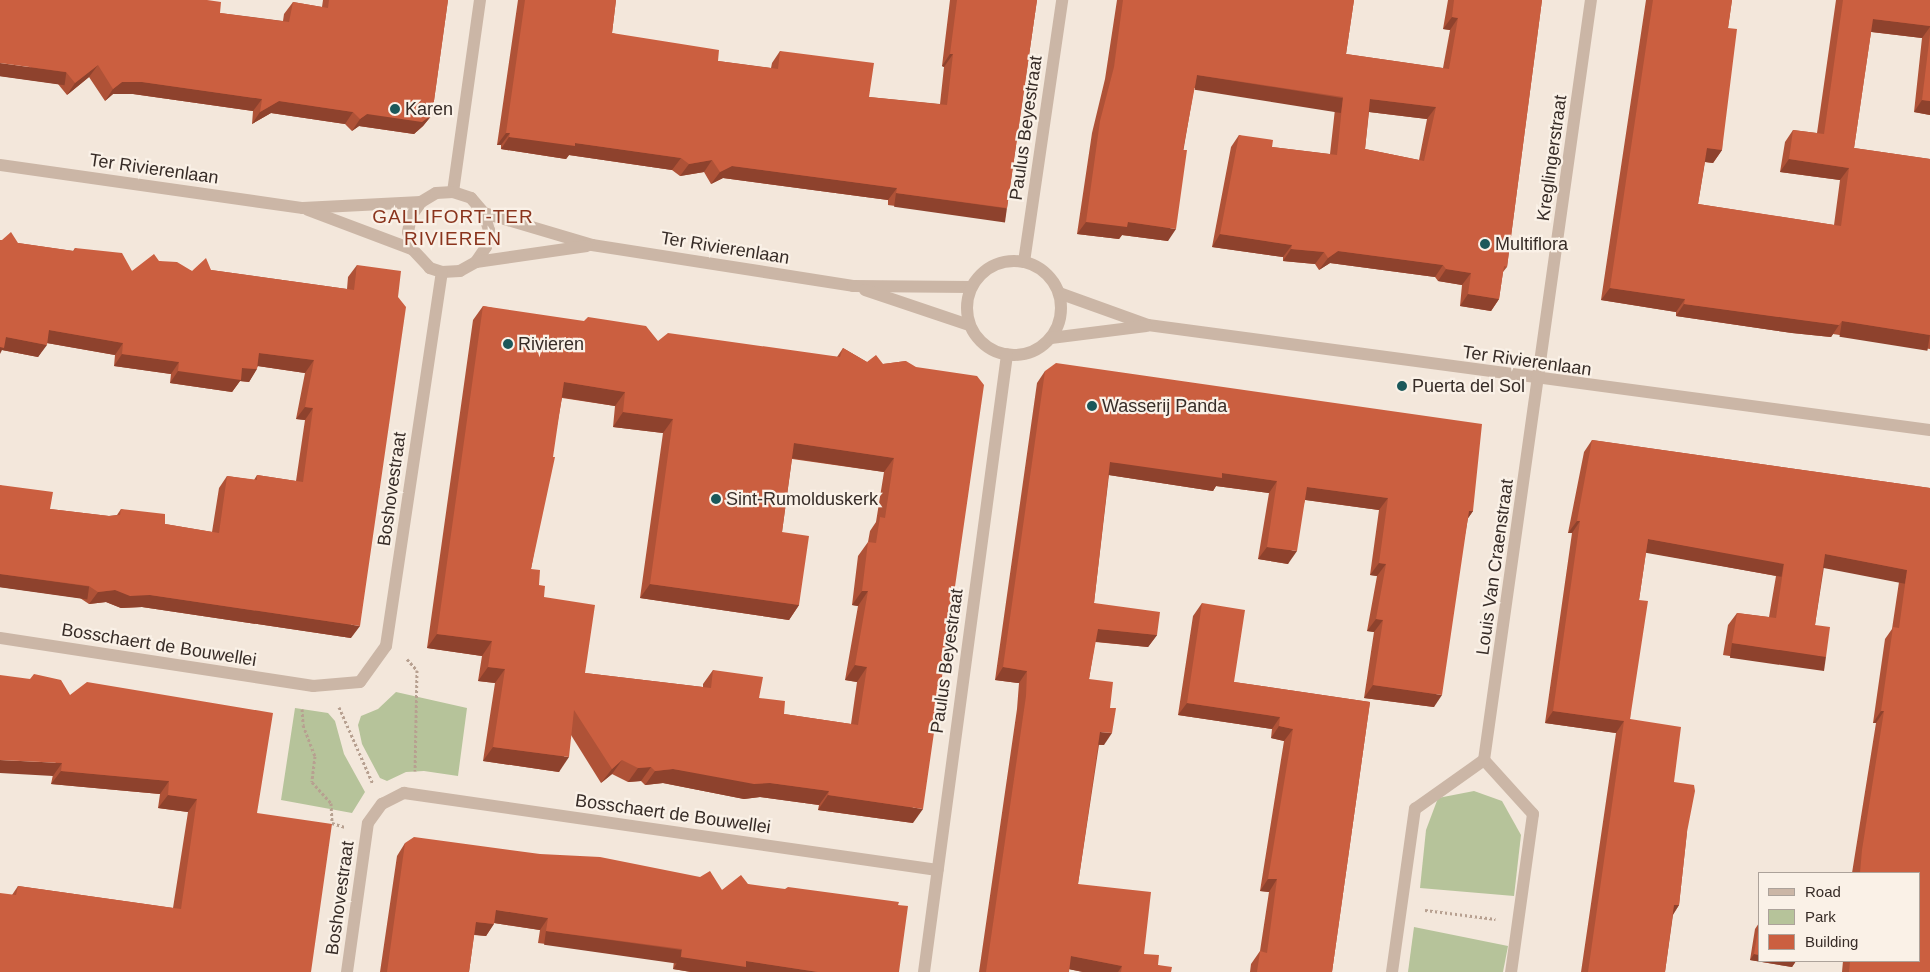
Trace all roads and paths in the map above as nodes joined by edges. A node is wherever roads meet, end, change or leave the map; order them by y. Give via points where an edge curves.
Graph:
1 (480, 0) edge
2 (1062, 0) edge
3 (1591, 0) edge
4 (0, 165) edge
5 (454, 192) junction
6 (421, 202) junction
7 (303, 208) junction
8 (484, 213) junction
9 (592, 245) junction
10 (412, 249) junction
11 (476, 262) junction
12 (1024, 262) junction
13 (442, 272) junction
14 (853, 286) junction
15 (971, 287) junction
16 (1059, 293) junction
17 (969, 325) junction
18 (1148, 326) junction
19 (1051, 338) junction
20 (1007, 355) junction
21 (1540, 380) junction
22 (1901, 428) junction
23 (1930, 430) edge
24 (1930, 438) edge
25 (0, 638) edge
26 (387, 639) junction
27 (338, 684) junction
28 (313, 686) junction
29 (1484, 760) junction
30 (408, 794) junction
31 (382, 804) junction
32 (367, 833) junction
33 (937, 870) junction
34 (1400, 908) junction
35 (1518, 921) junction
36 (347, 972) edge
37 (924, 972) edge
38 (1392, 972) edge
39 (1511, 972) edge

1 - 5 street
2 - 12 street, Paulus Beyestraat
3 - 21 street, Kreglingerstraat
4 - 7 street, Ter Rivierenlaan
5 - 6 street, Ter Rivierenlaan via 436,193
5 - 8 street, Ter Rivierenlaan via 472,198
6 - 7 street, Ter Rivierenlaan
6 - 10 street via 411,216 408,232
7 - 10 street, Ter Rivierenlaan
8 - 9 street, Ter Rivierenlaan
8 - 11 street via 489,230 486,247
9 - 11 street, Ter Rivierenlaan
9 - 14 street, Ter Rivierenlaan
10 - 13 street, Ter Rivierenlaan via 424,264
11 - 13 street, Ter Rivierenlaan via 460,271
12 - 15 street via 1003,261 984,271
12 - 16 street via 1046,273
13 - 26 street, Boshovestraat
14 - 15 street, Ter Rivierenlaan
14 - 17 street, Ter Rivierenlaan
15 - 17 street via 966,306
16 - 18 street, Ter Rivierenlaan
16 - 19 street via 1060,317
17 - 20 street via 978,340 991,350
18 - 19 street, Ter Rivierenlaan
18 - 21 street, Ter Rivierenlaan
19 - 20 street via 1031,353
20 - 33 street, Paulus Beyestraat
21 - 22 street, Ter Rivierenlaan
21 - 29 street, Louis Van Craenstraat
22 - 23 street, Ter Rivierenlaan
22 - 24 street, Ter Rivierenlaan
25 - 28 street, Bosschaert de Bouwellei
26 - 27 street, Boshovestraat via 386,646 360,682
26 - 30 path via 417,670 417,750
27 - 28 street, Boshovestraat
27 - 31 path via 340,713
28 - 32 path via 300,713 315,756 312,782 331,803 332,823
29 - 34 street via 1415,809
29 - 35 street via 1533,814
30 - 31 street, Boshovestraat
30 - 33 street, Bosschaert de Bouwellei
31 - 32 street, Boshovestraat via 368,823
32 - 36 street, Boshovestraat
33 - 37 street, Paulus Beyestraat
34 - 35 path
34 - 38 street
35 - 39 street

